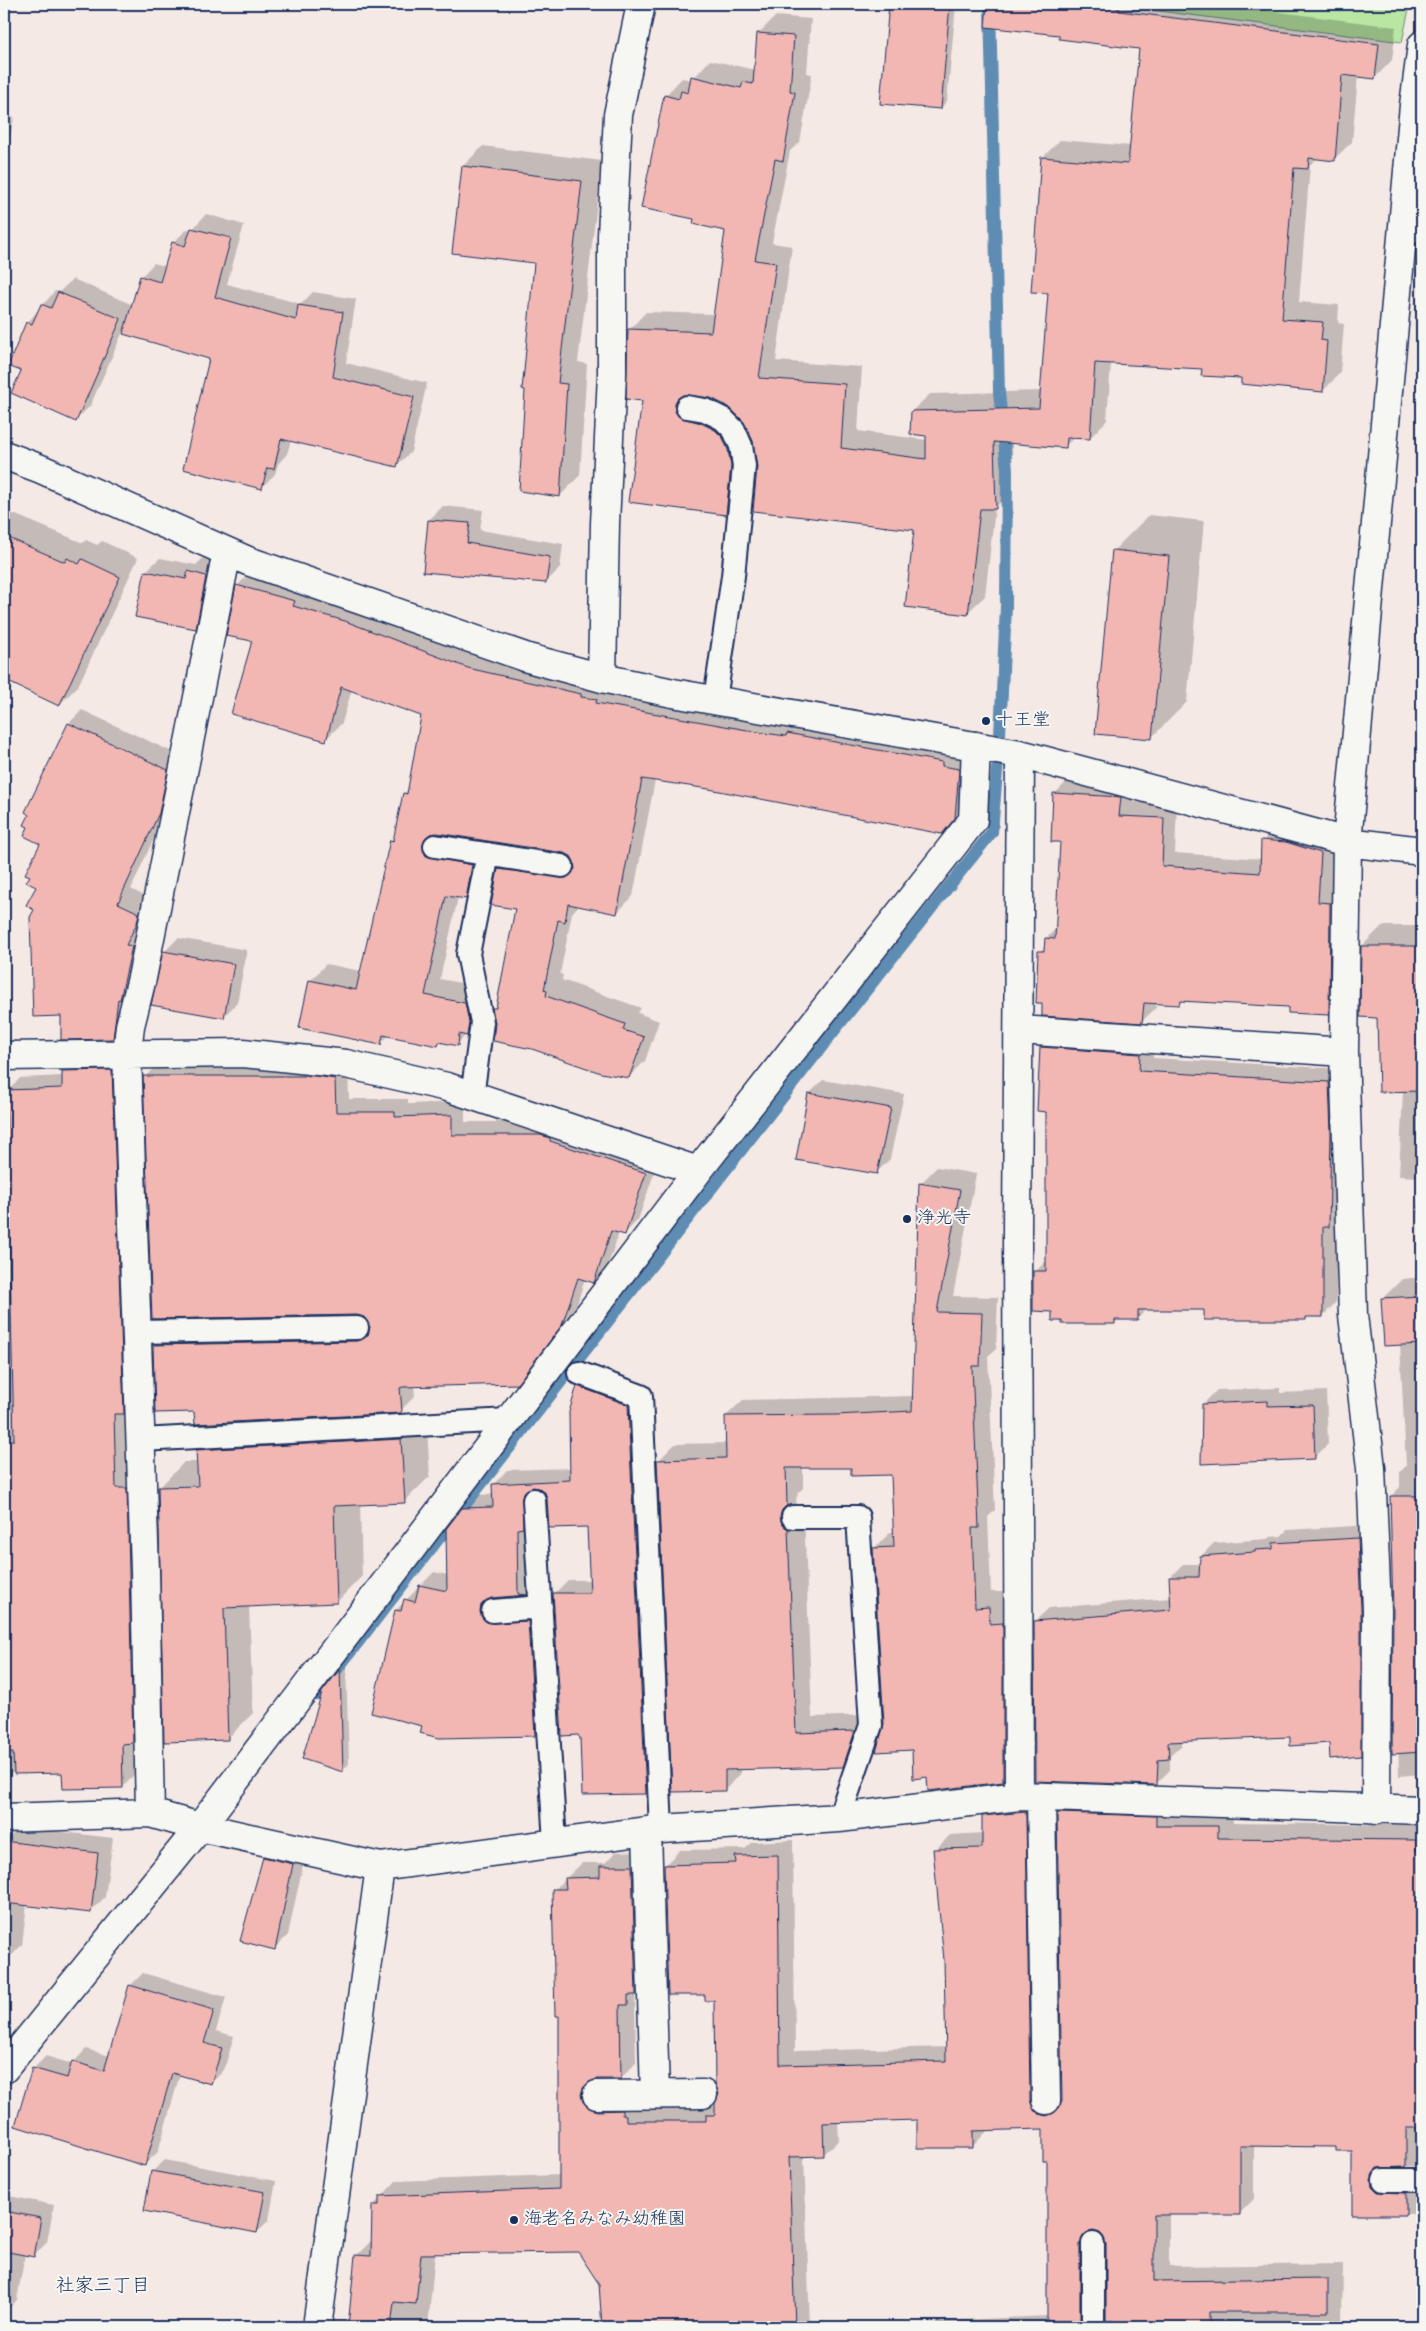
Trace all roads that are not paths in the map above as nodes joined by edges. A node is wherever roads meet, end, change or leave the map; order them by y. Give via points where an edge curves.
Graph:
1 (641, 4) edge
2 (1422, 45) edge
3 (1412, 230) edge
4 (687, 407) dead end
5 (4, 455) edge
6 (227, 552) junction
7 (602, 678) junction
8 (715, 700) junction
9 (998, 750) junction
10 (1347, 842) junction
11 (435, 846) dead end
12 (1422, 851) edge
13 (488, 854) junction
14 (562, 866) dead end
15 (1020, 1030) junction
16 (1344, 1052) junction
17 (127, 1054) junction
18 (4, 1056) edge
19 (472, 1097) junction
20 (698, 1171) junction
21 (357, 1328) dead end
22 (137, 1332) junction
23 (579, 1373) dead end
24 (509, 1420) junction
25 (141, 1440) junction
26 (534, 1500) dead end
27 (793, 1518) dead end
28 (541, 1607) junction
29 (494, 1611) dead end
30 (1030, 1796) junction
31 (1376, 1810) junction
32 (1422, 1810) edge
33 (150, 1813) junction
34 (4, 1818) edge
35 (838, 1818) junction
36 (200, 1827) junction
37 (654, 1830) junction
38 (555, 1843) junction
39 (380, 1867) junction
40 (4, 2069) edge
41 (655, 2094) junction
42 (702, 2094) dead end
43 (597, 2095) dead end
44 (1046, 2100) dead end
45 (1384, 2180) dead end
46 (1422, 2180) edge
47 (1093, 2244) dead end
48 (317, 2327) edge
49 (1093, 2327) edge

1 - 7 street via 618,115 612,235 612,374
2 - 3 street via 1414,105
3 - 10 street
4 - 8 lane via 706,410 734,430 744,466 733,576
5 - 6 street via 41,468
6 - 7 street via 402,616 528,658
6 - 17 street via 130,1026
7 - 8 street
8 - 9 street
9 - 10 street
9 - 15 street
9 - 20 street via 973,820
10 - 12 street
10 - 16 street
11 - 13 lane
13 - 14 lane
13 - 19 lane via 468,954 482,1022
15 - 16 street
15 - 30 street via 1017,1234
16 - 31 street via 1353,1315 1372,1468 1377,1610
17 - 18 street
17 - 19 street via 243,1054 346,1064 447,1087
17 - 22 street
19 - 20 street
20 - 24 street
21 - 22 lane
22 - 25 street
23 - 37 lane via 641,1396
24 - 25 lane
24 - 36 street
25 - 33 street
26 - 28 lane
27 - 35 lane via 858,1518 871,1725
28 - 29 lane
28 - 38 lane
30 - 31 street
30 - 35 street
30 - 44 street
31 - 32 street
33 - 34 street
33 - 36 street
35 - 37 street
36 - 39 street
36 - 40 street
37 - 38 street
37 - 41 street
38 - 39 street
39 - 48 street
41 - 42 street
41 - 43 street
45 - 46 lane
47 - 49 lane

